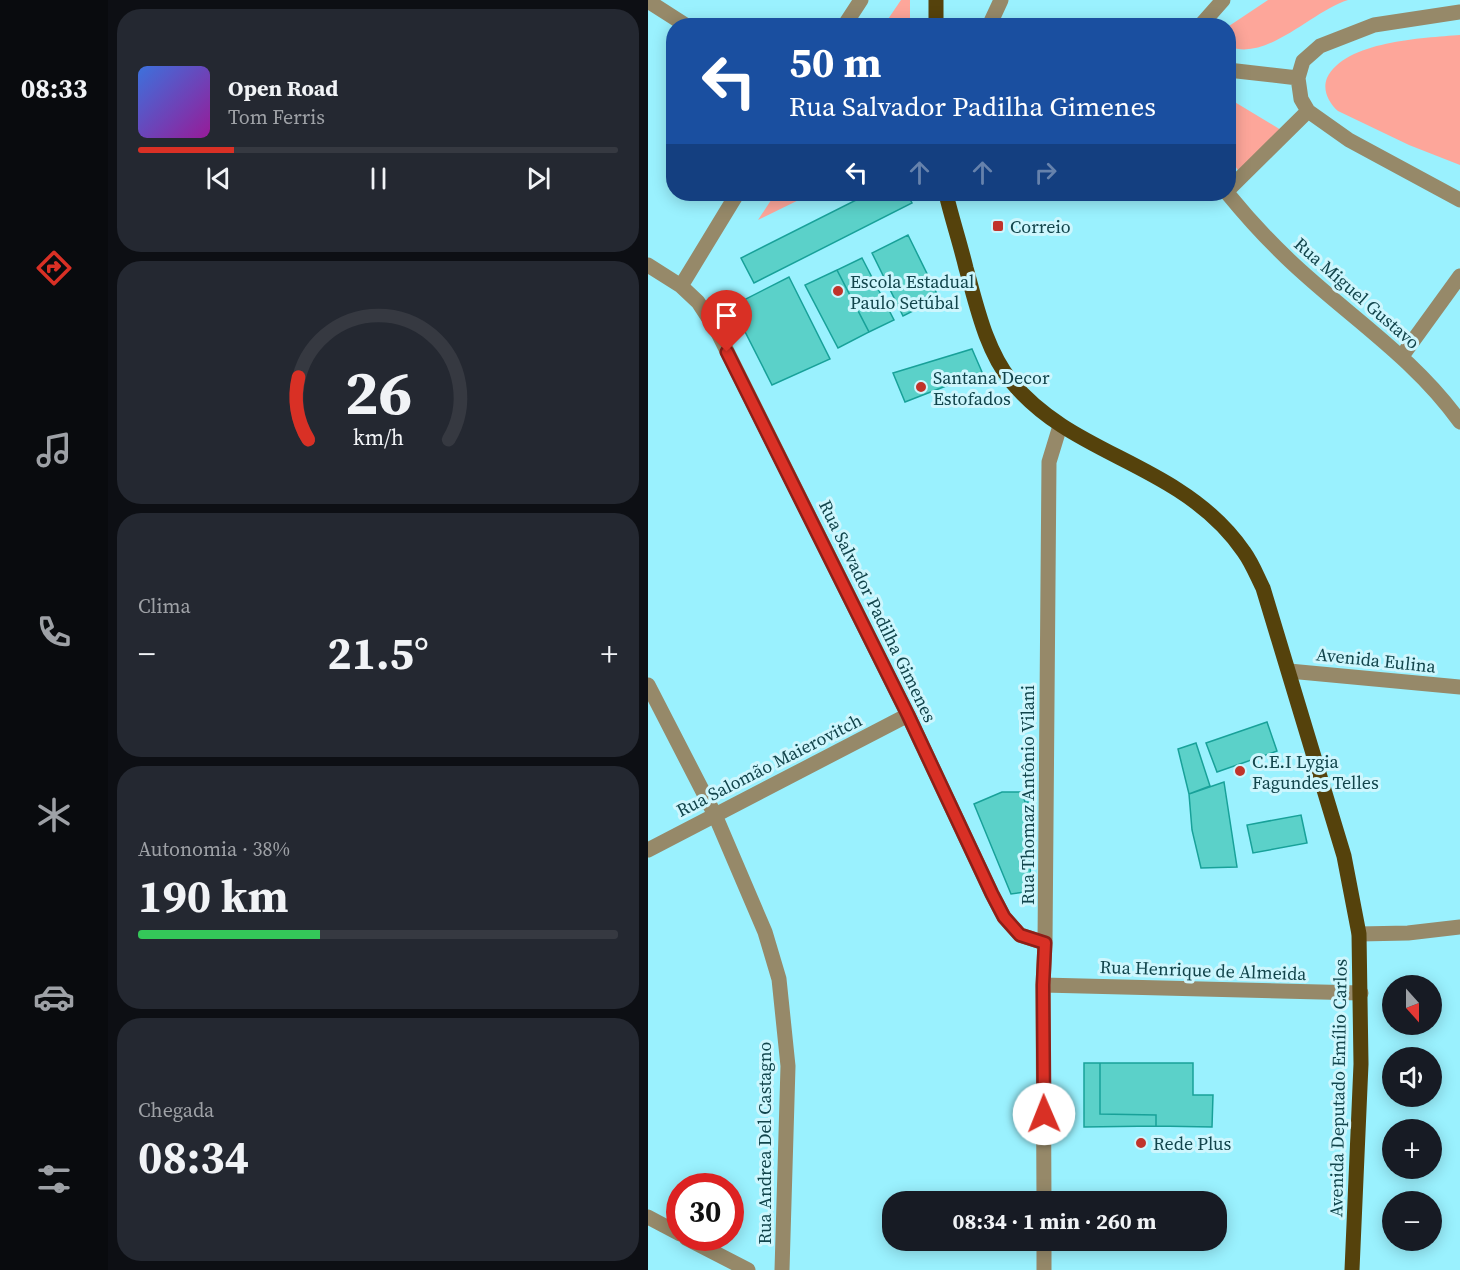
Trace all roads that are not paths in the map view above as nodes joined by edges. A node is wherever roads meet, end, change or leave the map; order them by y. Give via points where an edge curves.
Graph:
1 (648, 0) edge
2 (861, 0) edge
3 (936, 0) edge
4 (1001, 0) edge
5 (1222, 0) edge
6 (1460, 12) edge
7 (675, 18) edge
8 (849, 18) edge
9 (936, 18) edge
10 (992, 18) edge
11 (1207, 18) edge
12 (1236, 71) edge
13 (1298, 78) junction
14 (1308, 111) junction
15 (1236, 184) edge
16 (1460, 200) edge
17 (733, 201) edge
18 (948, 201) edge
19 (1234, 201) edge
20 (648, 265) edge
21 (1460, 276) edge
22 (681, 286) junction
23 (1402, 357) junction
24 (1460, 422) edge
25 (1060, 426) junction
26 (1289, 671) junction
27 (648, 685) edge
28 (1460, 687) edge
29 (908, 715) junction
30 (716, 815) junction
31 (648, 850) edge
32 (1460, 927) edge
33 (1359, 934) junction
34 (1045, 943) junction
35 (1043, 985) junction
36 (1361, 993) junction
37 (1044, 1191) edge
38 (648, 1217) edge
39 (666, 1227) edge
40 (711, 1251) edge
41 (1044, 1251) edge
42 (748, 1270) edge
43 (782, 1270) edge
44 (1044, 1270) edge
45 (1352, 1270) edge

1 - 7 street
2 - 8 street
3 - 9 main road
4 - 10 street
5 - 11 street
6 - 13 street via 1374,25 1320,46 1303,61
12 - 13 street
13 - 14 street via 1301,99
14 - 15 street
14 - 16 street via 1349,140
17 - 22 street
18 - 25 main road, Avenida Deputado Emílio Carlos via 995,358 1031,402
19 - 23 street, Rua Miguel Gustavo via 1288,259
20 - 22 street, Rua Salvador Padilha Gimenes
21 - 23 street
22 - 29 street, Rua Salvador Padilha Gimenes via 698,302 717,331
23 - 24 street, Rua Miguel Gustavo
25 - 26 main road, Avenida Deputado Emílio Carlos via 1177,490 1222,525 1245,552 1263,588
25 - 34 street, Rua Thomaz Antônio Vilani via 1049,462
26 - 28 street, Avenida Eulina
26 - 33 main road, Avenida Deputado Emílio Carlos via 1344,856
27 - 30 street, Rua Andrea Del Castagno
29 - 30 street, Rua Salomão Maierovitch
29 - 34 street, Rua Salvador Padilha Gimenes via 1004,917 1020,935
30 - 31 street, Rua Salomão Maierovitch
30 - 43 street, Rua Andrea Del Castagno via 765,932 779,979 788,1066
32 - 33 street
33 - 36 main road, Avenida Deputado Emílio Carlos
34 - 35 street, Rua Thomaz Antônio Vilani
35 - 36 street, Rua Henrique de Almeida
35 - 37 street, Rua Thomaz Antônio Vilani
36 - 45 main road, Avenida Deputado Emílio Carlos
38 - 39 street
40 - 42 street
41 - 44 street

